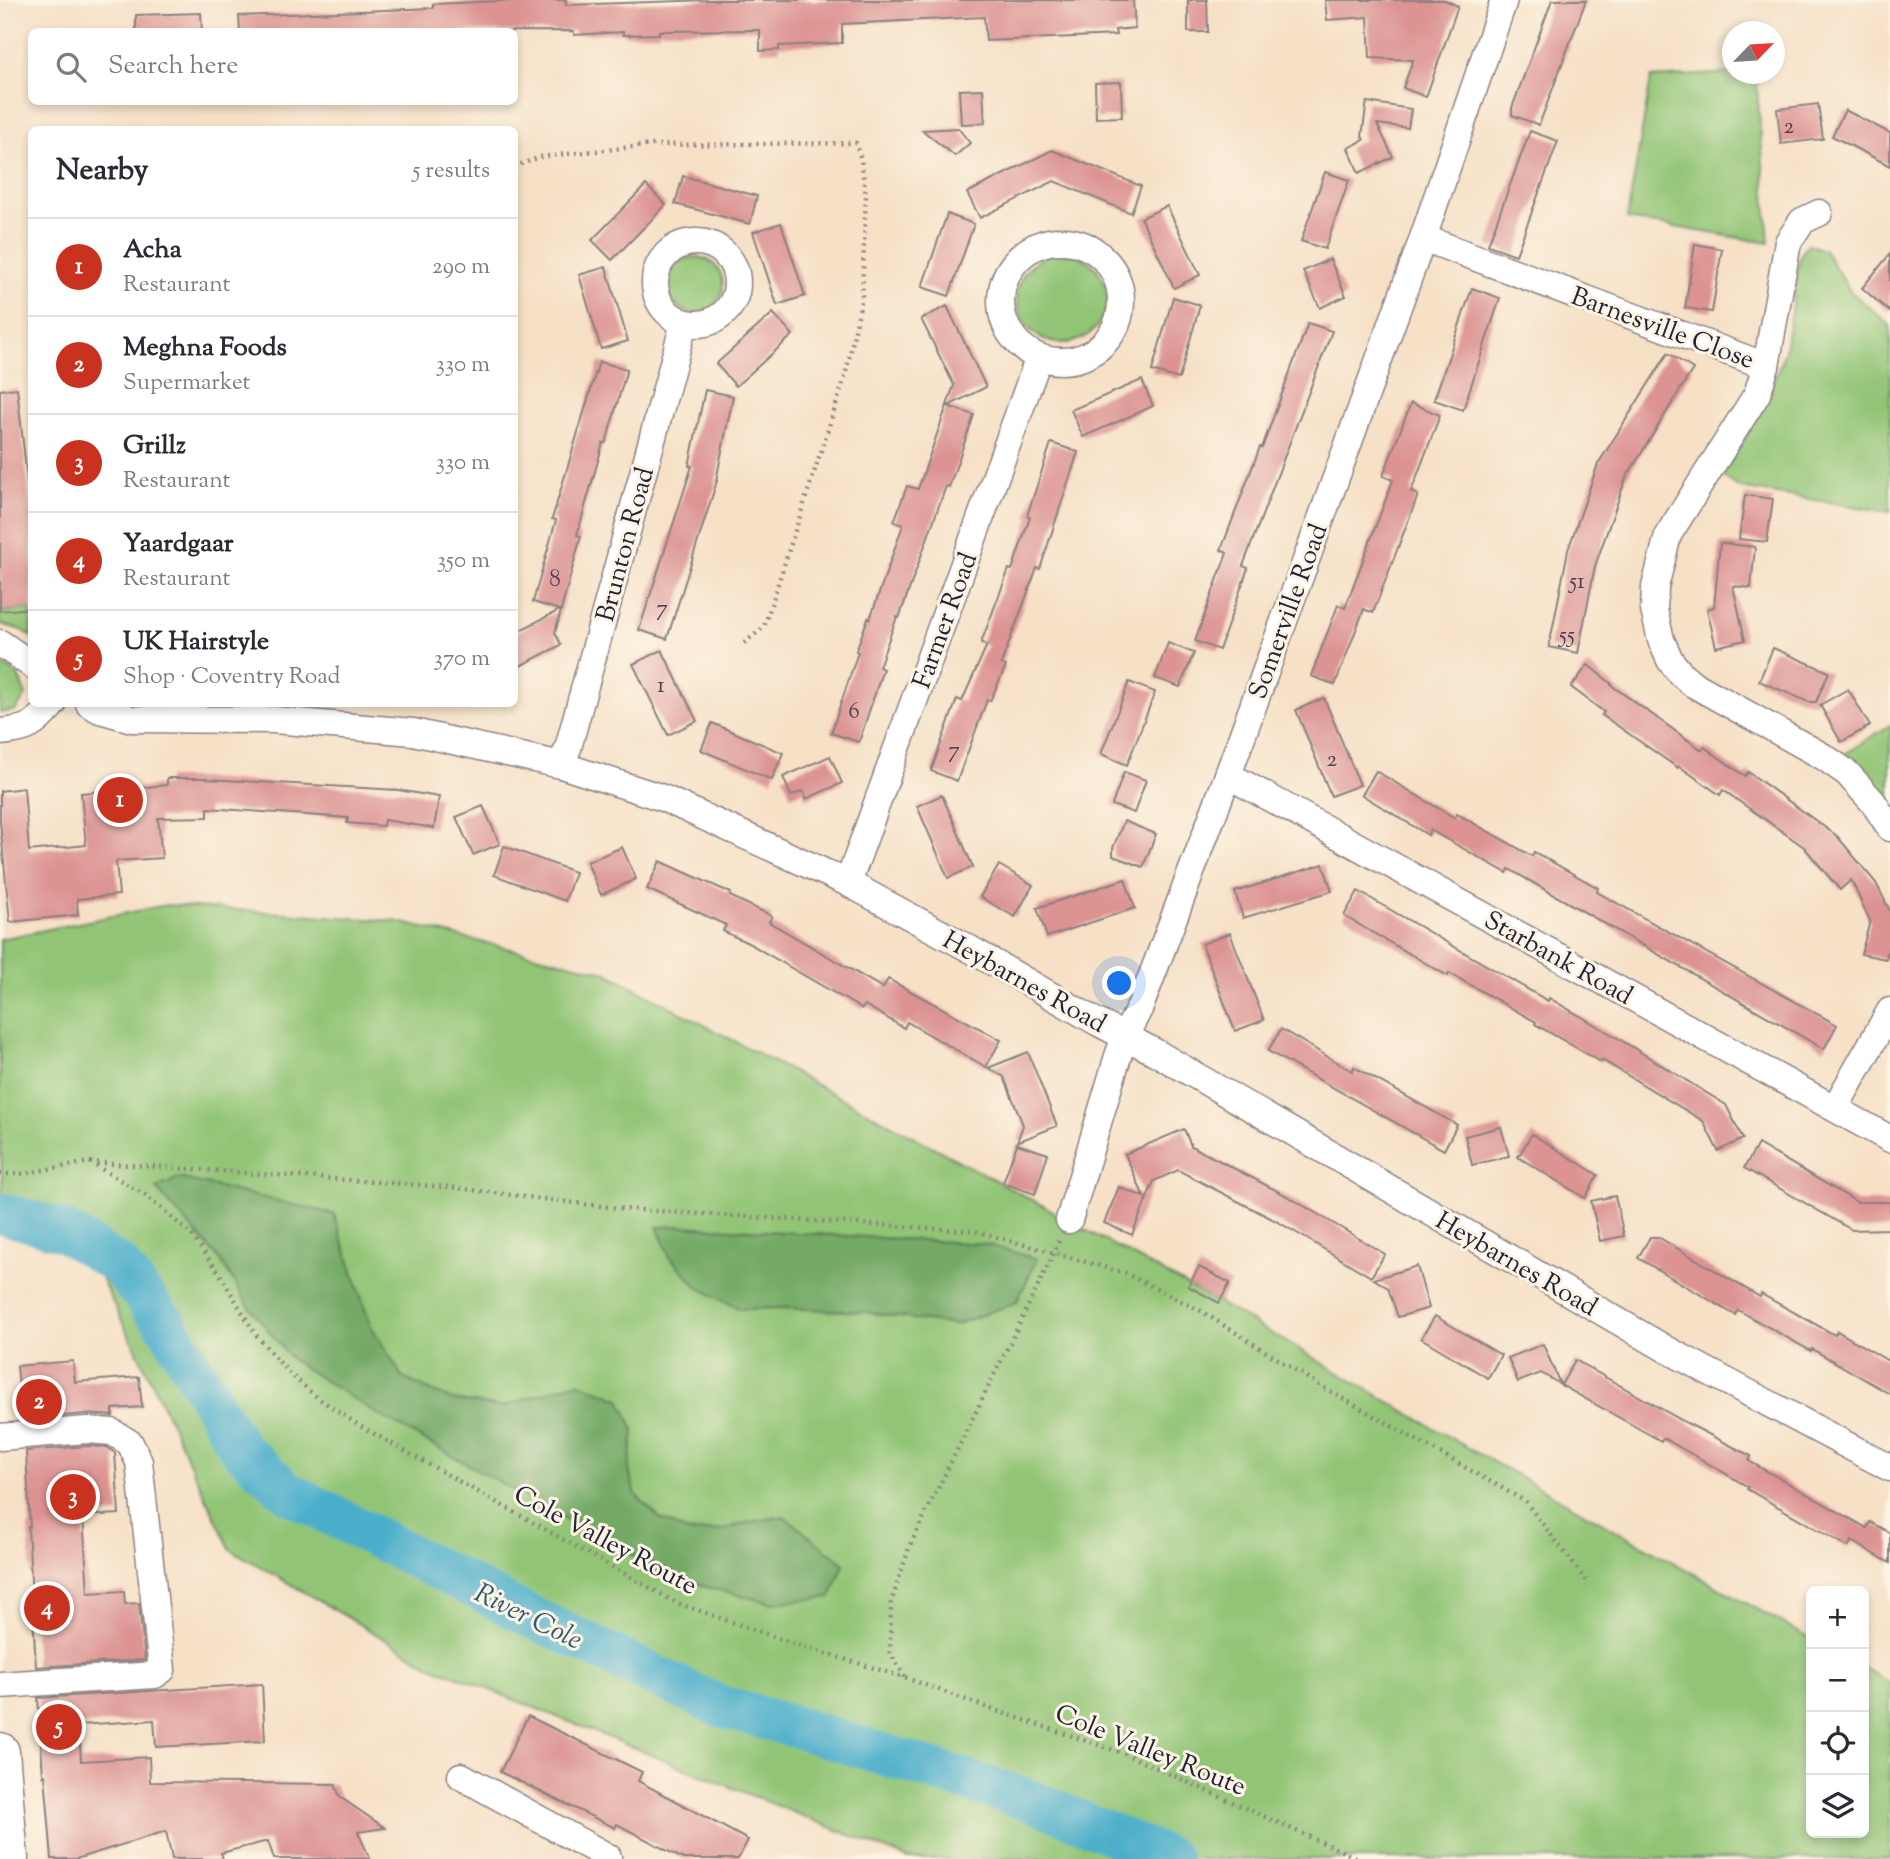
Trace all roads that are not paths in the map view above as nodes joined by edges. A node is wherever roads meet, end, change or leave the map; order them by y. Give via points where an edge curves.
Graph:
1 (1504, 0) edge
2 (1819, 214) dead end
3 (1423, 238) junction
4 (684, 323) dead end
5 (1039, 357) junction
6 (1766, 366) junction
7 (0, 643) edge
8 (28, 662) edge
9 (50, 707) edge
10 (94, 707) edge
11 (275, 712) edge
12 (0, 732) edge
13 (561, 765) junction
14 (1228, 775) junction
15 (1890, 828) edge
16 (848, 883) junction
17 (1890, 1011) edge
18 (1125, 1036) junction
19 (1835, 1108) junction
20 (1890, 1139) edge
21 (1069, 1220) road end
22 (0, 1437) edge
23 (1890, 1468) edge
24 (0, 1685) edge
25 (0, 1752) edge
26 (461, 1776) dead end
27 (609, 1858) edge
28 (9, 1859) edge

1 - 3 street, Somerville Road
2 - 6 street via 1802,221 1788,242
3 - 6 street, Barnesville Close
3 - 14 street, Somerville Road
4 - 13 street, Brunton Road
5 - 5 street via 1018,344 1004,323 1000,298 1007,273 1023,254 1045,242 1070,241 1094,250 1112,268 1120,291 1119,317 1108,339 1088,355 1064,361
5 - 16 street, Farmer Road
6 - 15 street, Barnesville Close via 1757,394 1668,535 1655,587 1656,623 1670,660 1681,674 1847,773
7 - 8 street
9 - 12 street via 38,722
10 - 11 street, Heybarnes Road via 132,719
11 - 13 street, Heybarnes Road via 413,732
13 - 16 street, Heybarnes Road via 663,798
14 - 18 street, Somerville Road
14 - 19 street, Starbank Road
16 - 18 street, Heybarnes Road
17 - 19 street
18 - 21 street, Somerville Road
18 - 23 street, Heybarnes Road via 1666,1349
19 - 20 street, Starbank Road
22 - 24 street via 87,1430 112,1432 130,1443 139,1462 162,1670 155,1675
25 - 28 highway
26 - 27 street

